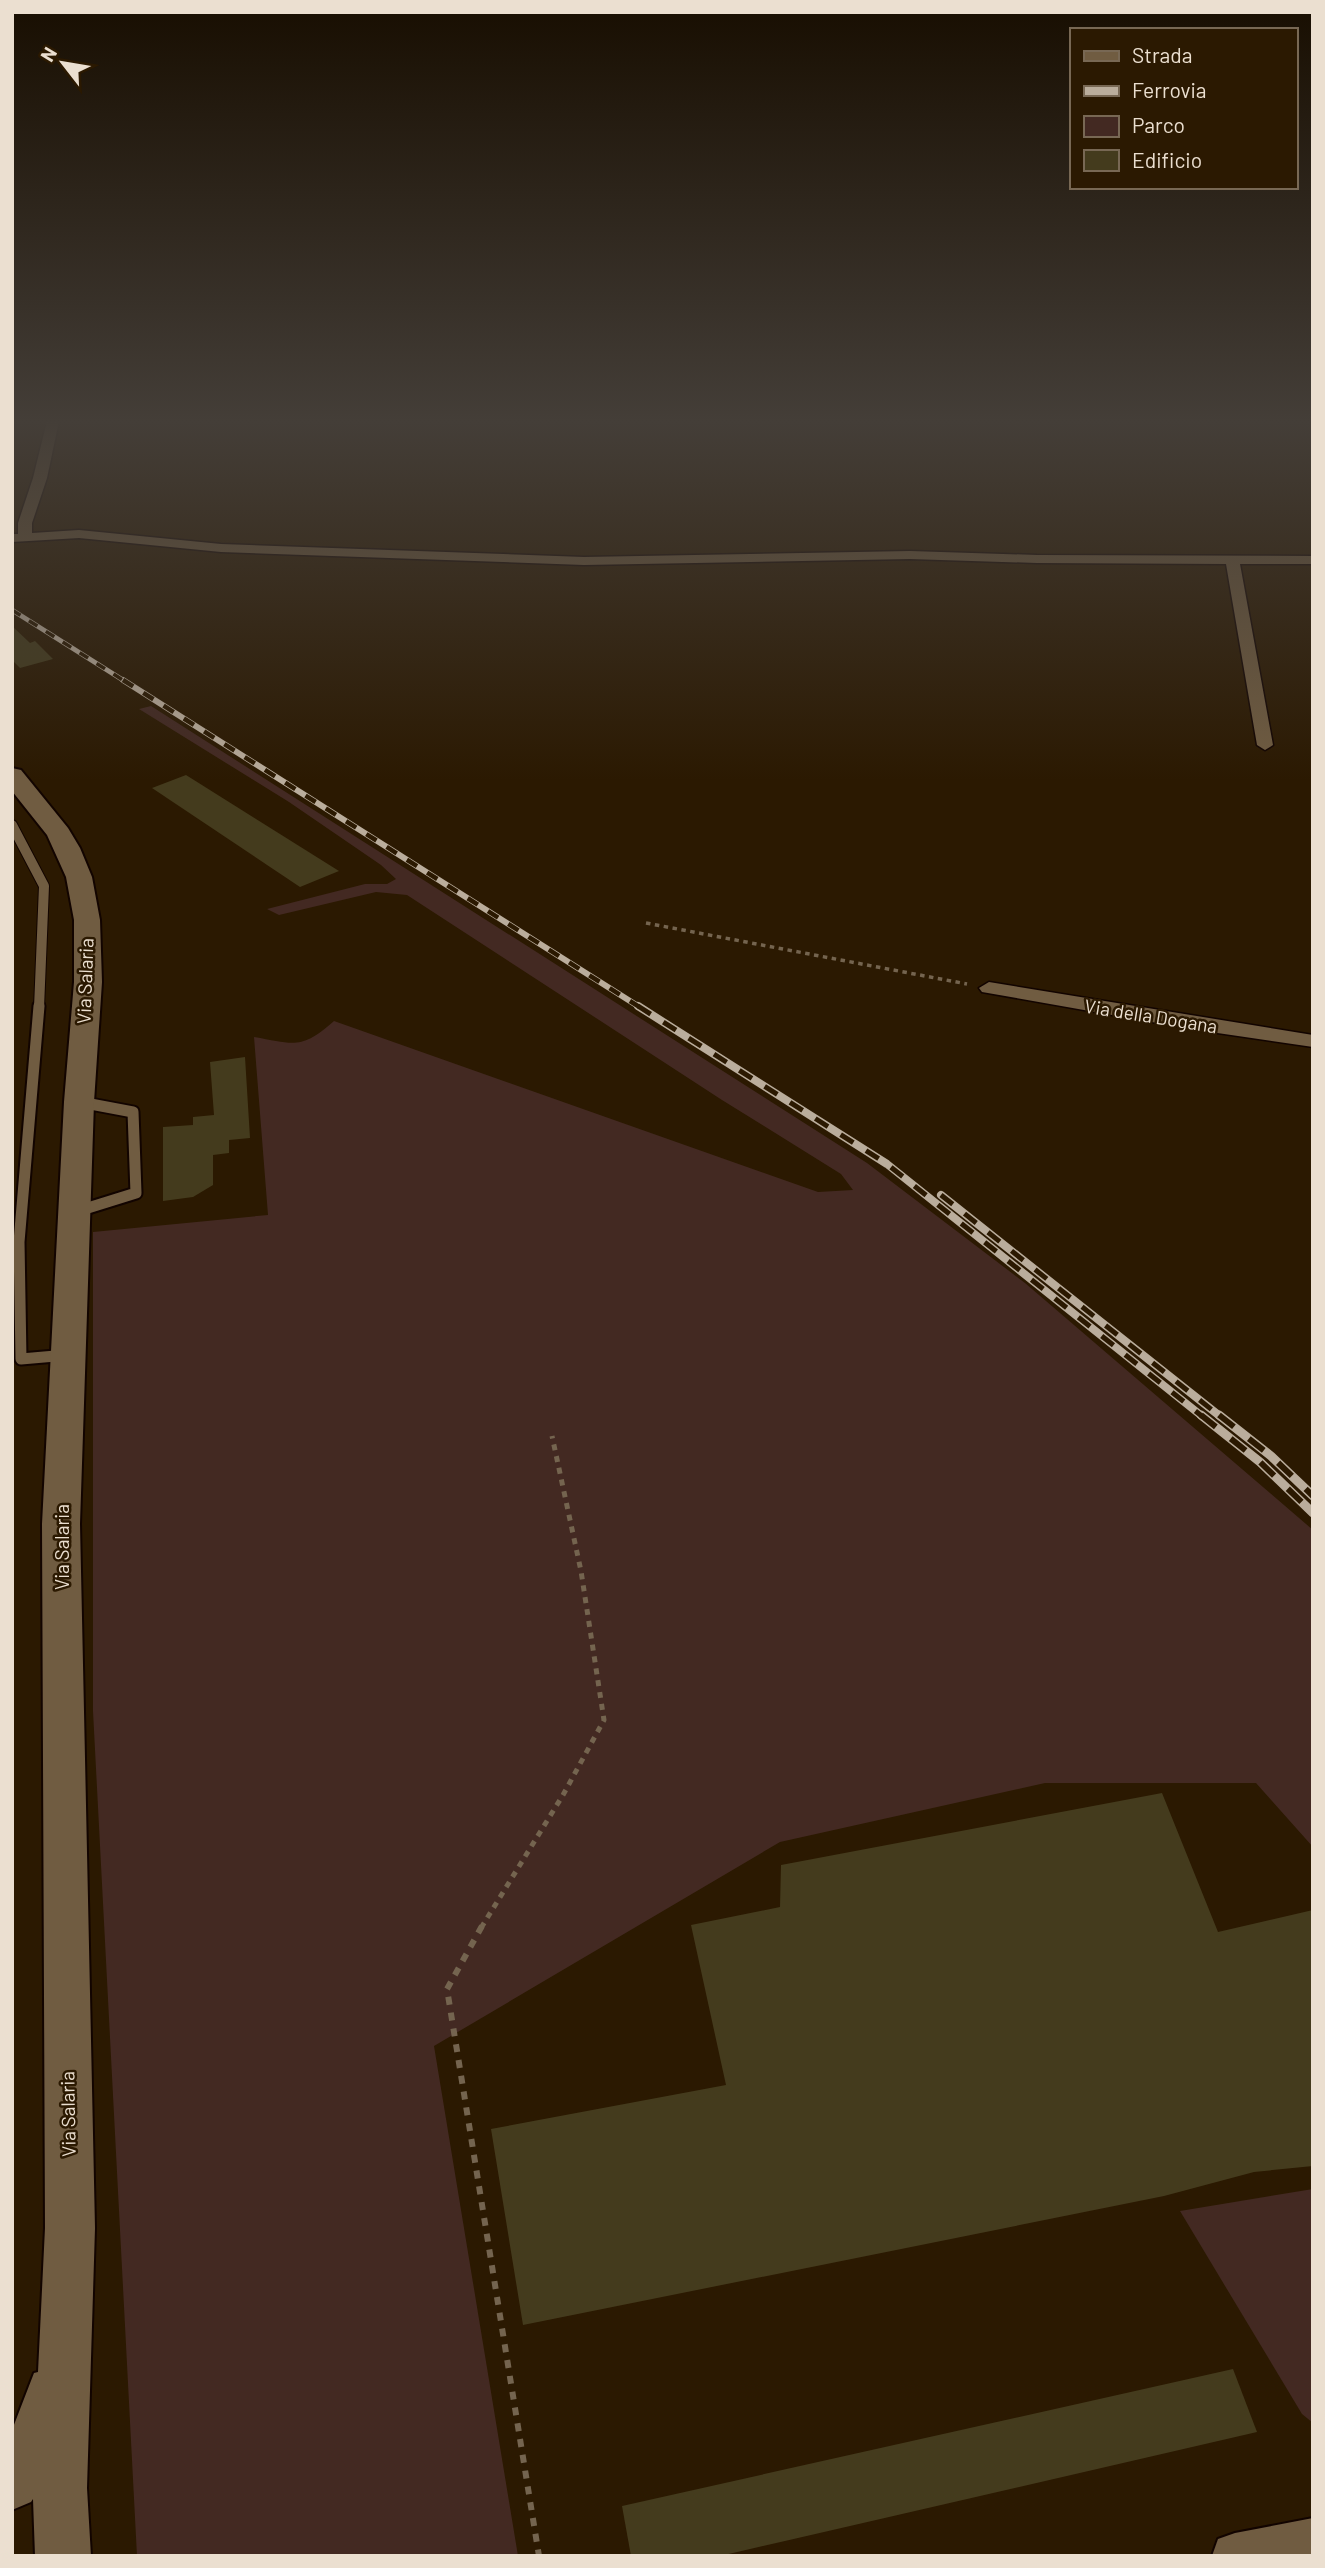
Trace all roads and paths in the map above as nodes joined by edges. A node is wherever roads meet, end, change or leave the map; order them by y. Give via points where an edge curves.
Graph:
1 (148, 541) edge
2 (1231, 559) junction
3 (1313, 560) edge
4 (1265, 745) dead end
5 (12, 775) edge
6 (12, 825) edge
7 (646, 923) dead end
8 (989, 988) joint
9 (1313, 1041) edge
10 (79, 1102) junction
11 (74, 1213) junction
12 (15, 1242) edge
13 (67, 1355) junction
14 (552, 1436) dead end
15 (64, 2342) junction
16 (12, 2483) edge
17 (1313, 2540) edge
18 (63, 2556) edge
19 (539, 2556) edge
20 (1235, 2556) edge

1 - 2 street via 220,548 584,561 910,555
2 - 3 street
2 - 4 street
5 - 10 main road, Via Salaria via 58,833 82,890 88,982
6 - 12 lane via 44,886 42,971
7 - 8 path
8 - 9 street, Via della Dogana
10 - 11 main road, Via Salaria
10 - 11 lane via 133,1112 136,1193
11 - 13 main road, Via Salaria
12 - 13 lane via 21,1359
13 - 15 main road, Via Salaria via 61,1524 70,2228
14 - 19 path via 581,1571 604,1720 447,1989
15 - 16 main road, Via Salaria via 42,2425
15 - 18 main road, Via Salaria
17 - 20 street

